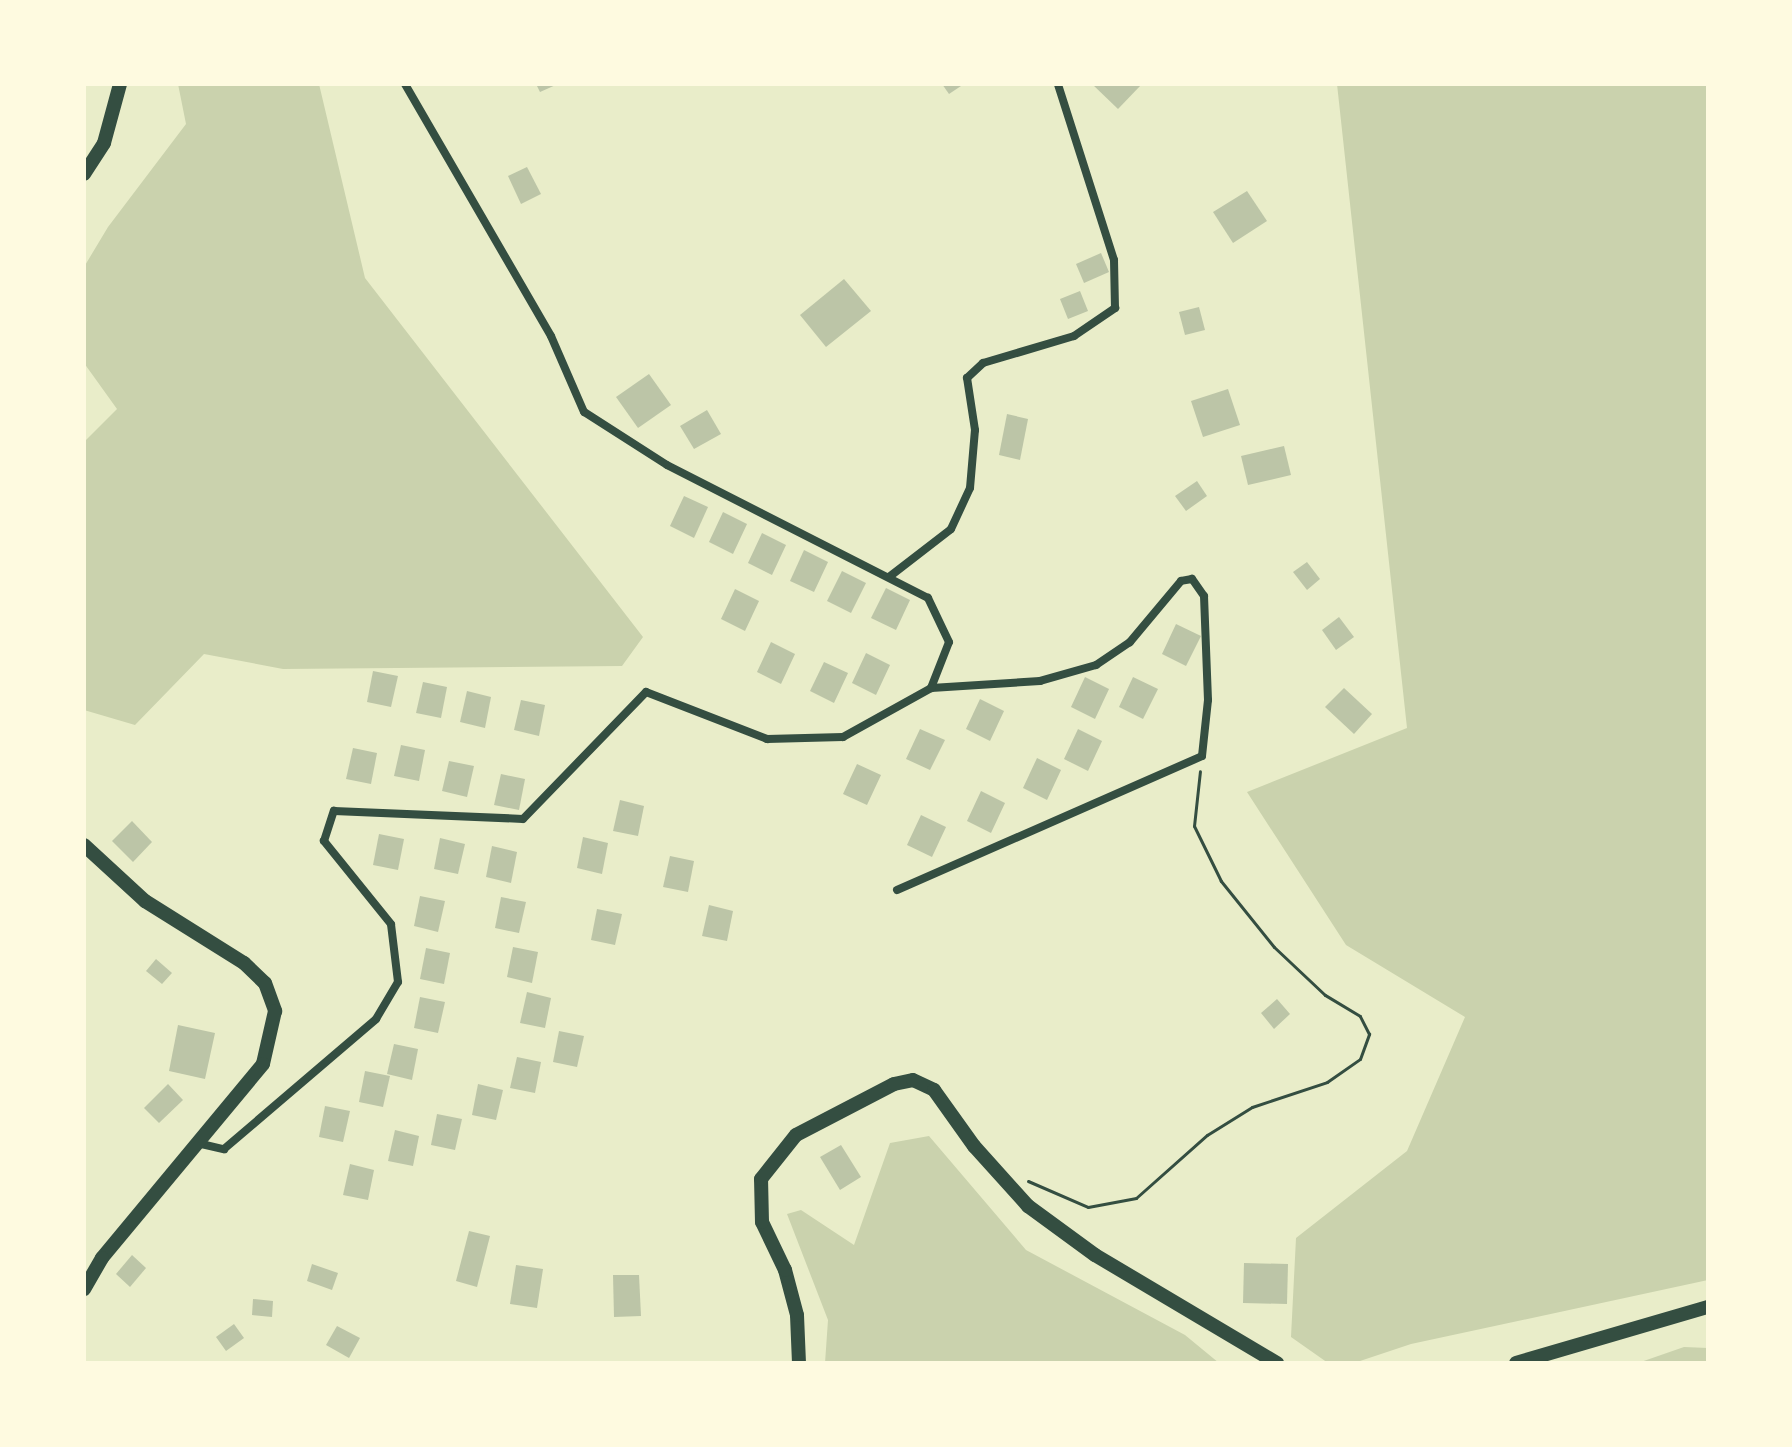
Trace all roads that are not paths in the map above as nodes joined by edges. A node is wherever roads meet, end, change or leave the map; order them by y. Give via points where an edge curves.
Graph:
1 (120, 84) edge
2 (405, 84) edge
3 (1058, 84) edge
4 (84, 174) edge
5 (889, 577) junction
6 (931, 688) junction
7 (84, 845) edge
8 (897, 890) dead end
9 (197, 1143) junction
10 (84, 1289) edge
11 (1708, 1307) edge
12 (799, 1363) edge
13 (1277, 1363) edge
14 (1516, 1363) edge

1 - 4 street via 104,143
2 - 5 street via 551,336 584,412 667,465
3 - 5 street via 1114,260 1115,308 1074,336 983,363 967,378 975,430 970,488 951,529
5 - 6 street via 928,598 949,642
6 - 8 street via 1040,681 1096,665 1130,642 1181,581 1192,579 1204,596 1208,700 1202,756
6 - 9 street via 843,737 767,739 646,692 523,819 334,811 324,841 391,924 398,982 376,1019 224,1149
7 - 9 street via 145,901 244,963 265,983 275,1011 263,1064
9 - 10 street via 102,1258
11 - 14 street
12 - 13 street via 797,1315 785,1270 762,1222 761,1179 776,1153 796,1135 894,1084 913,1080 934,1090 1028,1206 1095,1255

